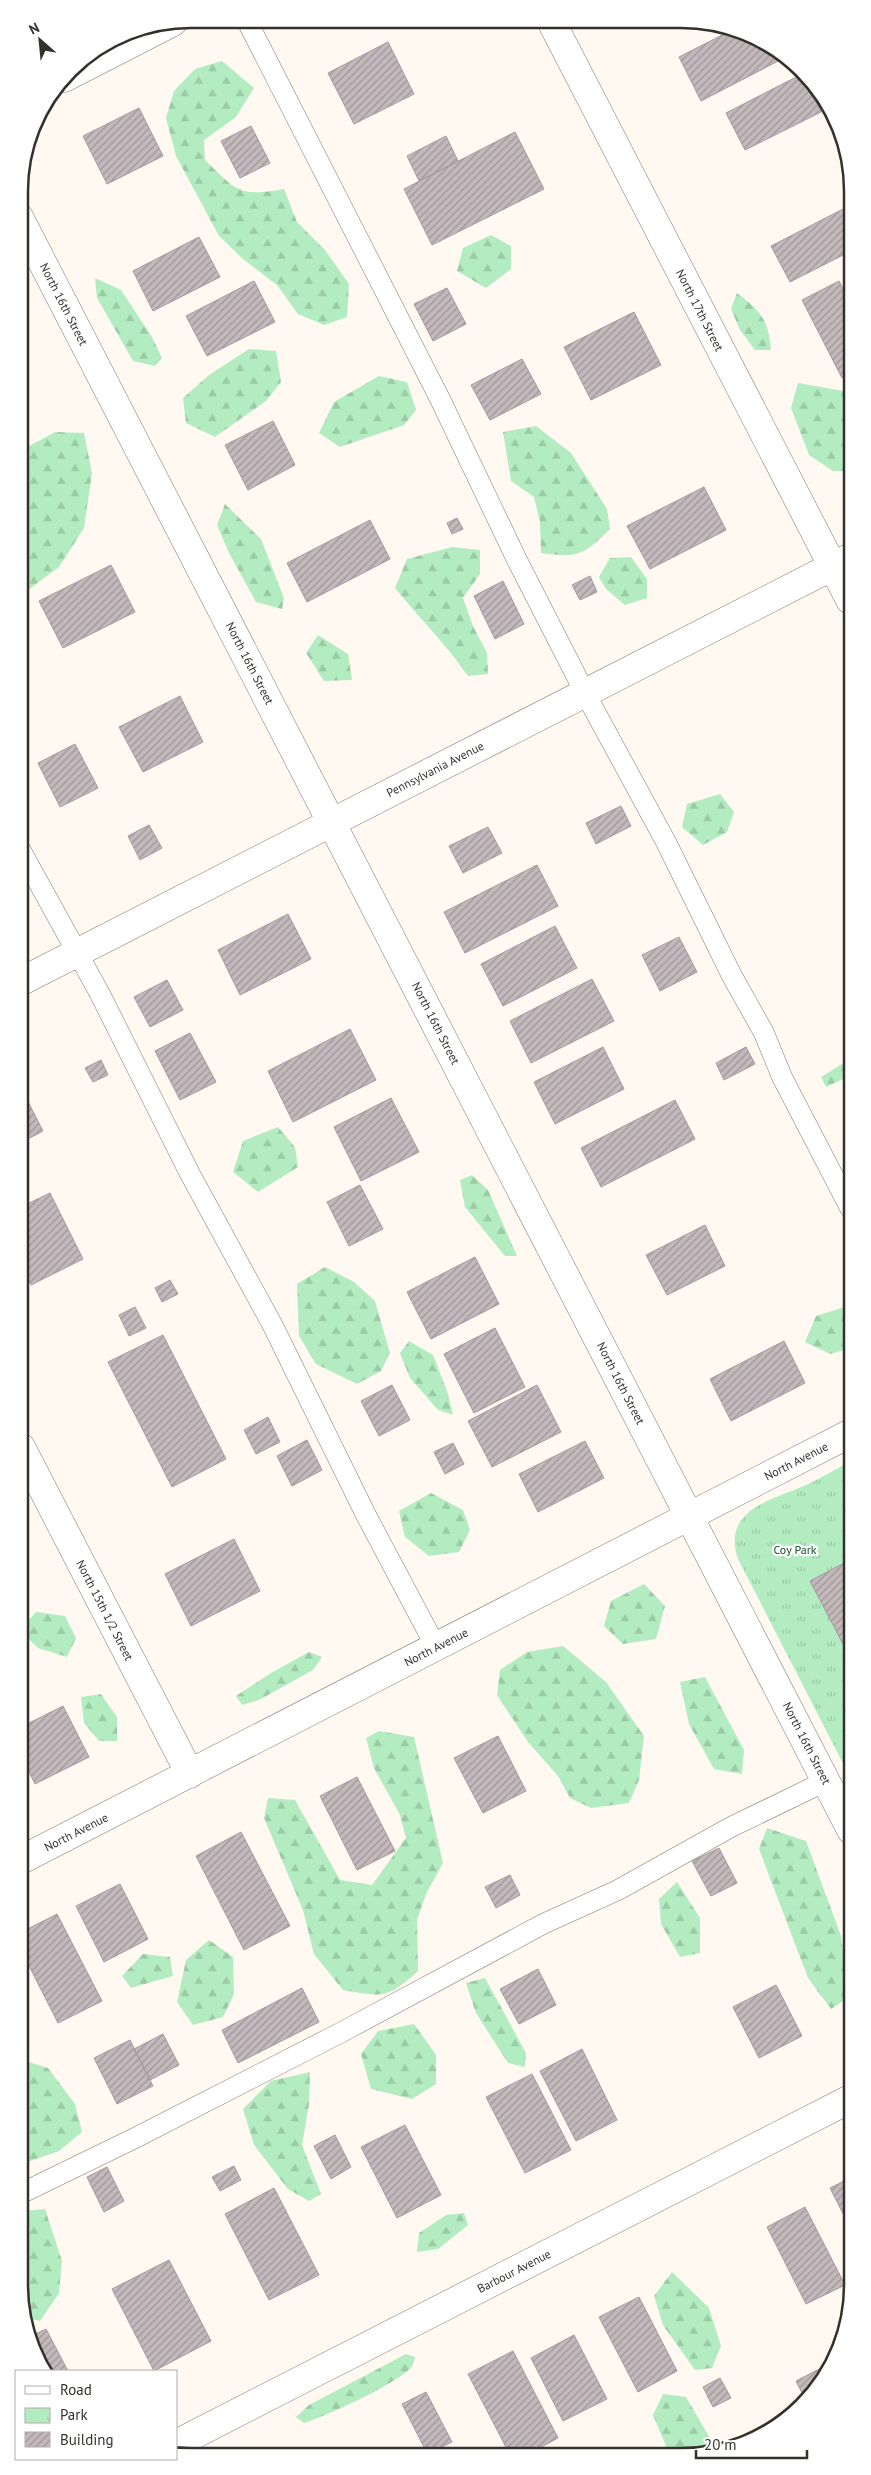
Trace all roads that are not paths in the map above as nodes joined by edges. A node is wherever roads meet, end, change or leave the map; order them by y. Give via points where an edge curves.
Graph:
1 (251, 28) edge
2 (555, 28) edge
3 (152, 33) edge
4 (82, 69) edge
5 (28, 234) edge
6 (841, 562) edge
7 (585, 692) junction
8 (332, 821) junction
9 (28, 863) edge
10 (78, 952) junction
11 (28, 978) edge
12 (844, 1196) edge
13 (843, 1437) edge
14 (28, 1461) edge
15 (690, 1516) junction
16 (436, 1647) junction
17 (190, 1774) junction
18 (826, 1781) junction
19 (843, 1815) edge
20 (28, 1857) edge
21 (843, 2103) edge
22 (28, 2190) edge
23 (178, 2443) edge

1 - 7 lane
2 - 6 street, North 17th Street
3 - 4 street
5 - 8 street, North 16th Street
6 - 7 street, Pennsylvania Avenue
7 - 8 street, Pennsylvania Avenue
7 - 12 lane via 666,842
8 - 10 street, Pennsylvania Avenue
8 - 15 street, North 16th Street
9 - 10 lane
10 - 11 street, Pennsylvania Avenue
10 - 16 lane
13 - 15 street, North Avenue
14 - 17 street, North 15th 1/2 Street
15 - 16 street, North Avenue
15 - 18 street, North 16th Street
16 - 17 street, North Avenue
17 - 20 street, North Avenue
18 - 19 street, North 16th Street
18 - 22 lane via 731,1827 618,1890 543,1924 342,2032
21 - 23 street, Barbour Avenue

